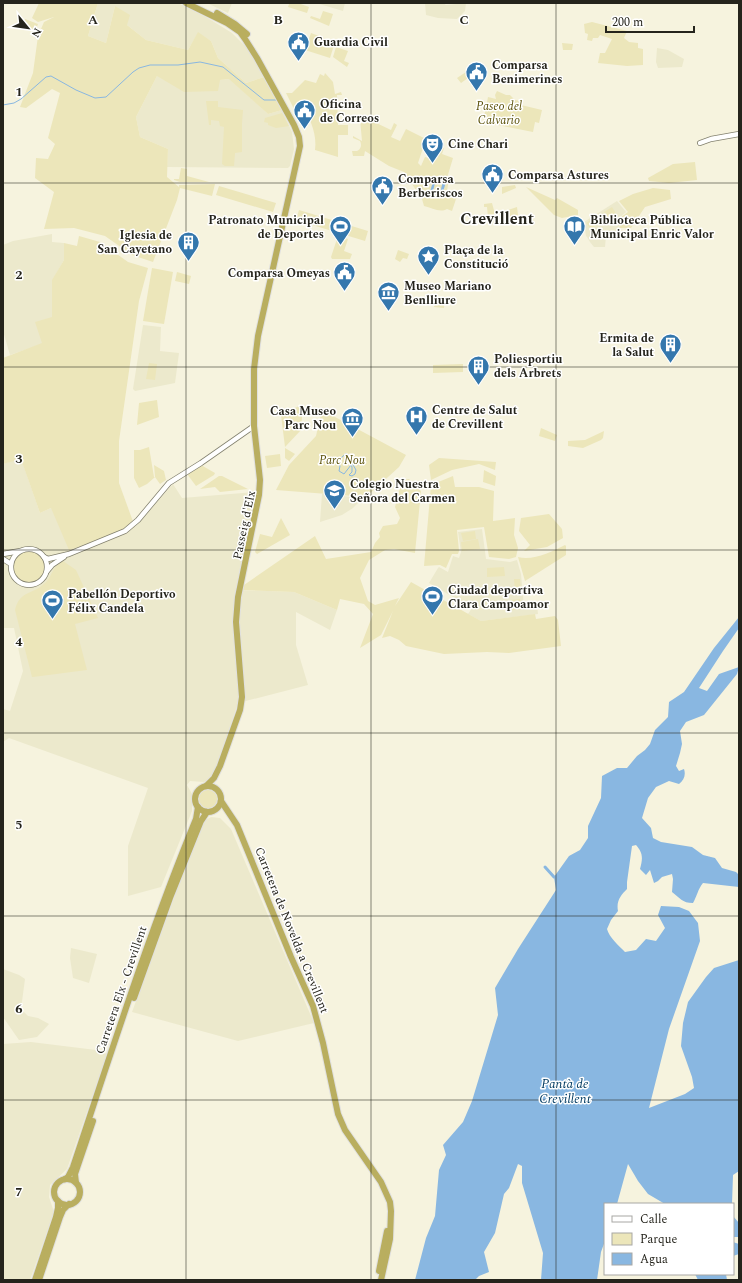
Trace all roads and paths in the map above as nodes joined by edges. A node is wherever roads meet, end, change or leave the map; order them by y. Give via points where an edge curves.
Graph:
1 (186, 3) edge
2 (195, 3) edge
3 (739, 134) edge
4 (700, 143) dead end
5 (300, 156) junction
6 (255, 425) junction
7 (22, 550) junction
8 (3, 554) edge
9 (69, 554) junction
10 (44, 557) junction
11 (3, 559) edge
12 (11, 564) junction
13 (46, 572) junction
14 (220, 766) junction
15 (207, 785) junction
16 (217, 789) junction
17 (221, 801) junction
18 (198, 807) junction
19 (209, 811) junction
20 (234, 819) junction
21 (64, 1179) junction
22 (76, 1183) junction
23 (58, 1201) junction
24 (69, 1204) junction
25 (390, 1226) junction
26 (35, 1280) edge
27 (39, 1280) edge
28 (377, 1280) edge
29 (381, 1280) edge

1 - 5 highway via 240,32 294,125 299,137
2 - 5 highway via 242,28 251,40 297,123 303,145
3 - 4 street
5 - 6 highway, Passeig d'Elx via 264,322
6 - 9 street via 169,483 134,525
6 - 14 highway, Passeig d'Elx via 263,492 237,606 242,697 240,710
7 - 8 street
7 - 10 street via 34,549
7 - 12 street
9 - 10 street
9 - 13 street
10 - 13 street
11 - 12 street
12 - 13 street via 14,577 26,585 38,583
14 - 15 highway
14 - 16 highway
15 - 16 highway
15 - 18 highway via 199,788 195,795
16 - 17 highway
17 - 19 highway via 218,807
17 - 20 highway, Carretera de Novelda a Crevillent
18 - 19 highway
18 - 21 highway, Carretera Elx - Crevillent via 196,819 147,948 73,1167
19 - 20 highway via 225,812
19 - 22 highway, Carretera Elx - Crevillent via 202,818 154,941 75,1174
20 - 25 highway, Carretera de Novelda a Crevillent via 313,1006 338,1114 345,1130 385,1189 390,1202
21 - 22 highway
21 - 23 highway via 55,1187 54,1194
22 - 24 highway via 79,1195 77,1200
23 - 24 highway
23 - 26 highway via 56,1217
24 - 27 highway via 60,1217
25 - 28 highway, Carretera de Novelda a Crevillent
25 - 29 highway, Carretera de Novelda a Crevillent via 390,1239

